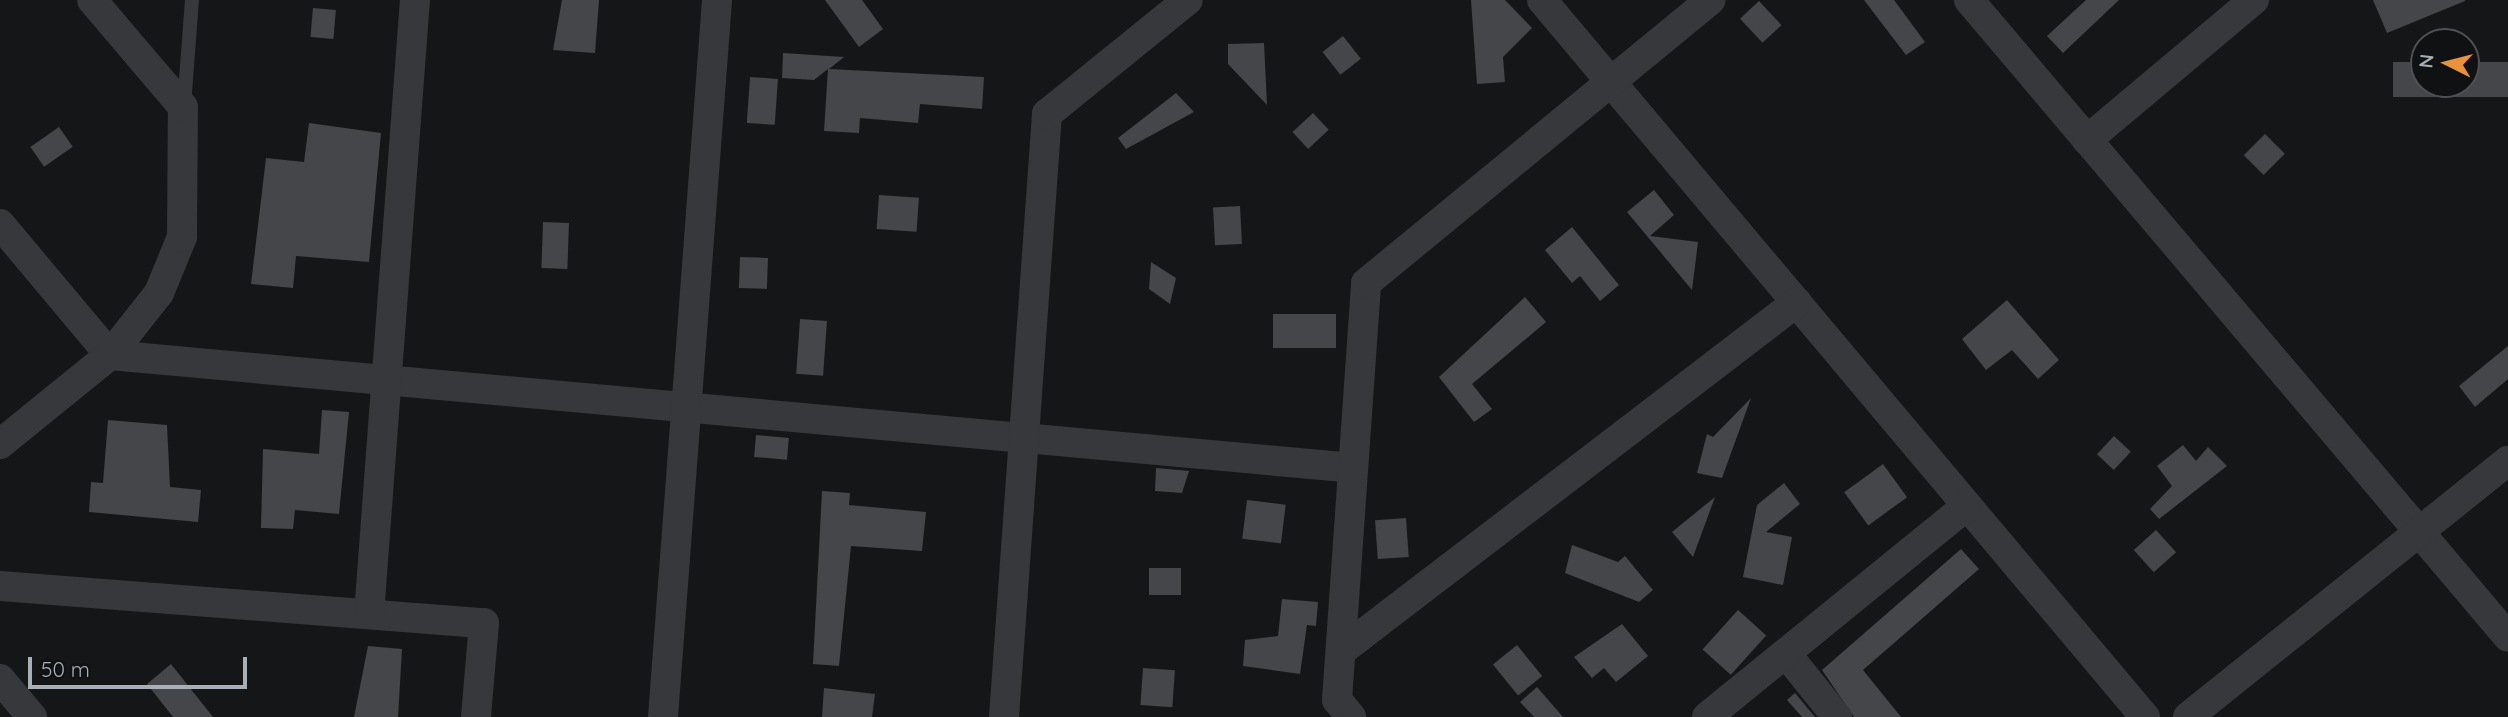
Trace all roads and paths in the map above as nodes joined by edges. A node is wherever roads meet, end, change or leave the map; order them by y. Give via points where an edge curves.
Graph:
1 (92, 0) edge
2 (192, 0) edge
3 (415, 0) edge
4 (717, 0) edge
5 (1188, 0) edge
6 (1542, 0) edge
7 (1710, 0) edge
8 (1969, 0) edge
9 (2254, 0) edge
10 (1610, 80) junction
11 (183, 107) junction
12 (2087, 140) junction
13 (0, 224) edge
14 (1797, 302) junction
15 (110, 355) junction
16 (386, 380) junction
17 (686, 407) junction
18 (1024, 438) junction
19 (0, 444) edge
20 (2508, 461) edge
21 (1353, 468) junction
22 (1967, 506) junction
23 (2420, 526) junction
24 (0, 586) edge
25 (369, 614) junction
26 (2508, 637) edge
27 (1341, 652) junction
28 (1788, 656) junction
29 (0, 679) edge
30 (32, 717) edge
31 (476, 717) edge
32 (663, 717) edge
33 (1004, 717) edge
34 (1351, 717) edge
35 (1707, 717) edge
36 (1837, 717) edge
37 (2145, 717) edge
38 (2188, 717) edge

1 - 11 street
2 - 11 lane
3 - 16 street
4 - 17 street
5 - 18 street via 1047,114
6 - 10 street
7 - 10 street
8 - 12 street
9 - 12 street
10 - 14 street
10 - 21 street via 1366,284
11 - 15 street via 183,237 159,293
12 - 23 street
13 - 15 street
14 - 22 street
14 - 27 street
15 - 16 street
15 - 19 street
16 - 17 street
16 - 25 street
17 - 18 street
17 - 32 street
18 - 21 street
18 - 33 street
20 - 23 street
21 - 27 street
22 - 28 street
22 - 37 street
23 - 26 street
23 - 38 street
24 - 25 street
25 - 31 street via 484,623
27 - 34 street via 1337,700
28 - 35 street
28 - 36 street
29 - 30 street

